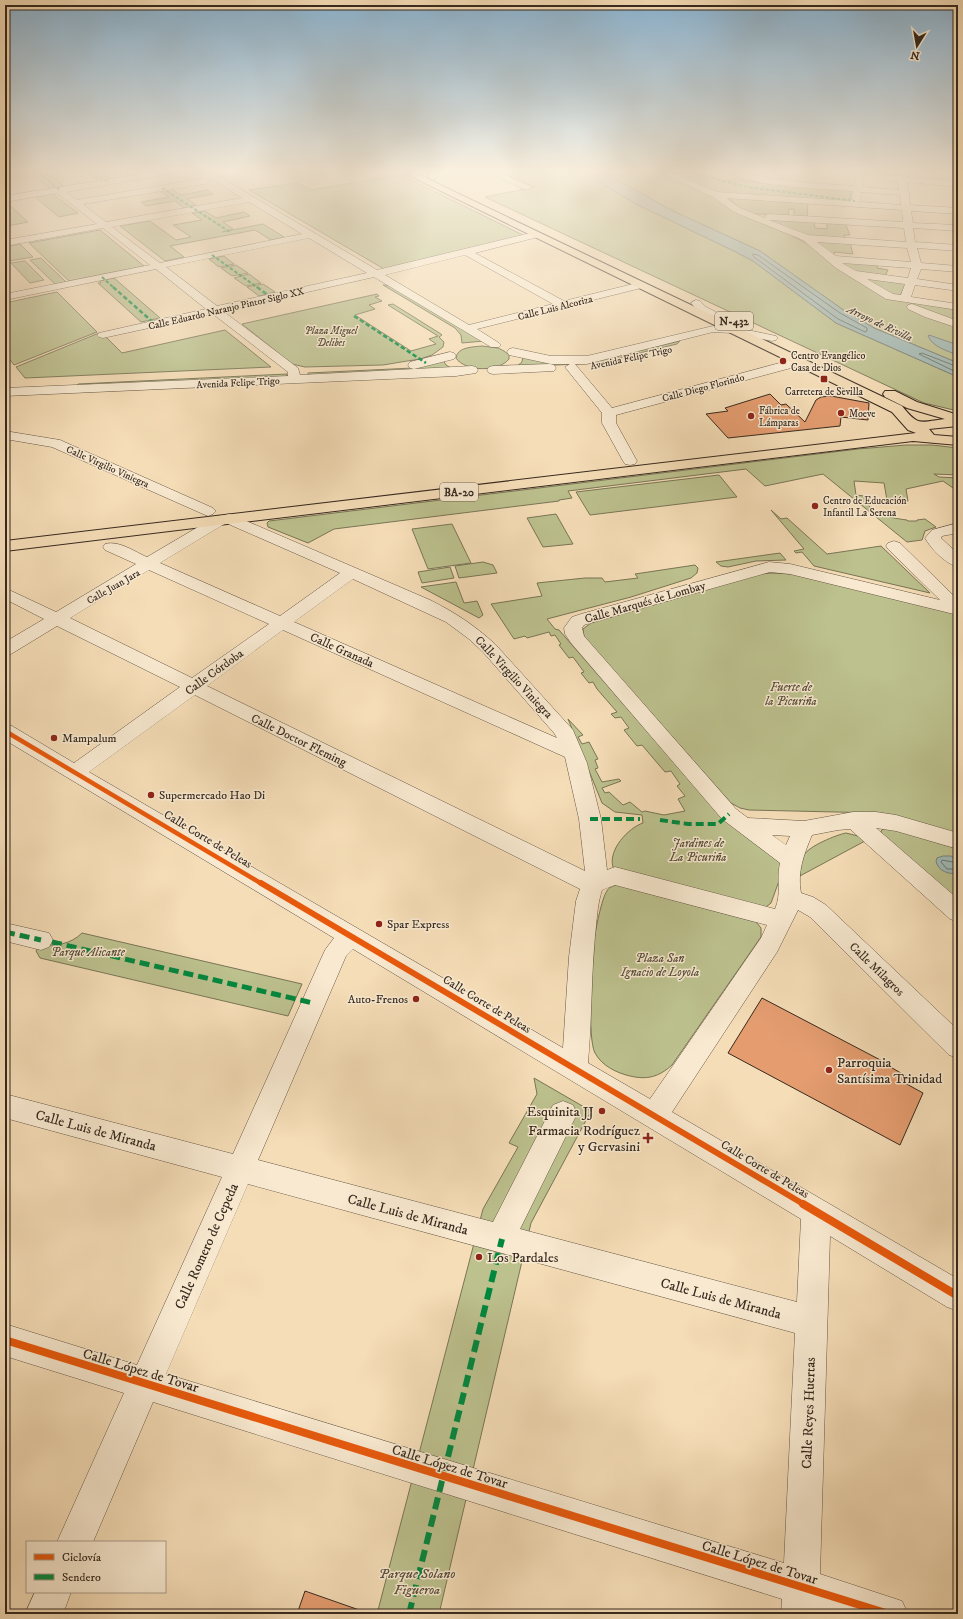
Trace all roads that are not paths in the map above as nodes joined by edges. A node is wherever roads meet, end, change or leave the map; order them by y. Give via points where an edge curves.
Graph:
1 (911, 245) edge
2 (131, 246) edge
3 (258, 246) edge
4 (318, 246) edge
5 (329, 246) edge
6 (493, 246) edge
7 (557, 246) edge
8 (576, 246) edge
9 (816, 246) edge
10 (920, 246) edge
11 (958, 248) edge
12 (467, 252) junction
13 (833, 259) junction
14 (157, 266) junction
15 (917, 266) junction
16 (958, 269) edge
17 (851, 273) junction
18 (371, 275) junction
19 (911, 281) junction
20 (640, 285) junction
21 (958, 288) edge
22 (5, 297) edge
23 (905, 299) junction
24 (696, 303) junction
25 (563, 304) junction
26 (958, 307) edge
27 (215, 310) junction
28 (710, 325) junction
29 (958, 325) edge
30 (469, 328) junction
31 (732, 330) junction
32 (103, 335) dead end
33 (720, 337) junction
34 (746, 337) junction
35 (772, 338) junction
36 (471, 345) dead end
37 (495, 345) junction
38 (454, 346) junction
39 (513, 352) junction
40 (798, 362) junction
41 (571, 367) junction
42 (472, 370) junction
43 (493, 370) junction
44 (294, 375) junction
45 (5, 384) edge
46 (64, 385) junction
47 (5, 392) edge
48 (609, 413) junction
49 (943, 414) junction
50 (958, 418) edge
51 (958, 422) edge
52 (909, 428) junction
53 (5, 435) edge
54 (958, 438) edge
55 (630, 461) junction
56 (219, 517) junction
57 (958, 528) edge
58 (5, 535) edge
59 (5, 546) edge
60 (894, 546) dead end
61 (111, 547) dead end
62 (958, 562) edge
63 (150, 564) junction
64 (352, 572) junction
65 (5, 593) edge
66 (958, 609) edge
67 (57, 618) junction
68 (282, 623) junction
69 (5, 650) edge
70 (193, 687) junction
71 (5, 731) edge
72 (574, 753) junction
73 (75, 772) junction
74 (736, 819) junction
75 (853, 820) junction
76 (804, 829) junction
77 (958, 841) edge
78 (791, 860) junction
79 (593, 885) junction
80 (787, 909) junction
81 (958, 913) edge
82 (5, 932) edge
83 (40, 940) dead end
84 (344, 943) junction
85 (958, 1047) edge
86 (574, 1068) junction
87 (5, 1106) edge
88 (563, 1114) dead end
89 (654, 1115) junction
90 (240, 1169) junction
91 (816, 1211) junction
92 (502, 1239) junction
93 (958, 1296) edge
94 (812, 1322) junction
95 (5, 1340) edge
96 (145, 1384) junction
97 (76, 1541) edge
98 (53, 1593) edge
99 (801, 1601) edge
100 (44, 1614) edge
101 (889, 1614) edge

1 - 15 street
2 - 14 street
3 - 14 street
4 - 18 street via 348,267
5 - 18 street
6 - 12 street, Calle Eduardo Naranjo Pintor Siglo XX
7 - 20 highway
8 - 24 highway
9 - 13 street
10 - 11 street
12 - 18 street, Calle Eduardo Naranjo Pintor Siglo XX
12 - 25 street
13 - 15 street
13 - 17 street
14 - 22 street
14 - 27 street
15 - 16 street
15 - 19 street
17 - 19 street
17 - 23 street via 884,294
18 - 27 street, Calle Eduardo Naranjo Pintor Siglo XX
18 - 30 street via 388,284 397,285
18 - 38 street
19 - 21 street
19 - 23 street
20 - 25 street, Calle Luis Alcoriza
20 - 28 highway
23 - 26 street
23 - 29 street via 906,304 920,312
24 - 31 street via 702,309 732,324
24 - 35 highway, N-432
25 - 30 street, Calle Luis Alcoriza
27 - 32 street, Calle Eduardo Naranjo Pintor Siglo XX
27 - 44 street
28 - 31 highway, N-432
28 - 39 street, Avenida Felipe Trigo via 587,360 551,360
30 - 37 street
31 - 33 street, Avenida Felipe Trigo
31 - 34 highway, N-432
31 - 35 street
33 - 34 street, Avenida Felipe Trigo
33 - 41 street, Avenida Felipe Trigo via 602,365
34 - 40 highway
35 - 49 highway, N-432 via 912,405
36 - 37 street
37 - 39 street, Avenida Felipe Trigo
38 - 42 street via 451,361
38 - 44 street, Avenida Felipe Trigo via 422,364
39 - 43 street via 516,356 513,363
40 - 48 street, Calle Diego Florindo
40 - 52 highway via 897,409
41 - 43 street, Avenida Felipe Trigo
41 - 48 street
42 - 43 street, Avenida Felipe Trigo
42 - 44 street, Avenida Felipe Trigo
44 - 46 street, Avenida Felipe Trigo
45 - 46 street, Avenida Felipe Trigo
46 - 47 street, Avenida Felipe Trigo
48 - 55 street via 609,423
49 - 50 highway
49 - 52 highway via 918,415
51 - 52 highway, BA-20
52 - 54 highway
52 - 54 highway, BA-20 via 929,435
52 - 55 highway, BA-20
52 - 56 highway, BA-20
53 - 56 street, Calle Virgilio Viniegra via 56,443
55 - 56 highway, BA-20
56 - 58 highway, BA-20
56 - 59 highway, BA-20
56 - 63 street, Calle Juan Jara
56 - 64 street, Calle Virgilio Viniegra
57 - 62 street via 937,533 933,538
60 - 66 street
61 - 63 street, Calle Granada
63 - 67 street, Calle Juan Jara
63 - 68 street, Calle Granada
64 - 68 street, Calle Córdoba
64 - 72 street, Calle Virgilio Viniegra via 452,618 475,635 563,730
65 - 67 street, Calle Doctor Fleming
66 - 74 street, Calle Marqués de Lombay via 790,569 769,567 578,621 573,628 577,639
67 - 69 street, Calle Juan Jara
67 - 70 street, Calle Doctor Fleming
68 - 70 street, Calle Córdoba
68 - 72 street, Calle Granada
70 - 73 street, Calle Córdoba
70 - 79 street, Calle Doctor Fleming
71 - 73 street, Calle Corte de Peleas
72 - 79 street, Calle Virgilio Viniegra via 590,820 596,869
73 - 84 street, Calle Corte de Peleas
74 - 76 street
74 - 78 street
75 - 76 street
75 - 77 street via 896,823
75 - 81 street
76 - 78 street
78 - 80 street
79 - 80 street via 615,876
79 - 86 street via 587,901 581,957
80 - 85 street, Calle Milagros via 805,903 818,911
80 - 89 street via 768,945
82 - 83 street
84 - 86 street, Calle Corte de Peleas
84 - 90 street, Calle Romero de Cepeda
86 - 89 street, Calle Corte de Peleas
87 - 90 street, Calle Luis de Miranda
88 - 92 street via 509,1220
89 - 91 street, Calle Corte de Peleas
90 - 92 street, Calle Luis de Miranda
90 - 96 street, Calle Romero de Cepeda
91 - 93 street, Calle Corte de Peleas
91 - 94 street, Calle Reyes Huertas
92 - 94 street, Calle Luis de Miranda
94 - 99 street, Calle Reyes Huertas
95 - 96 street, Calle López de Tovar
96 - 97 street, Calle Romero de Cepeda
96 - 99 street, Calle López de Tovar
98 - 100 street
99 - 101 street, Calle López de Tovar

